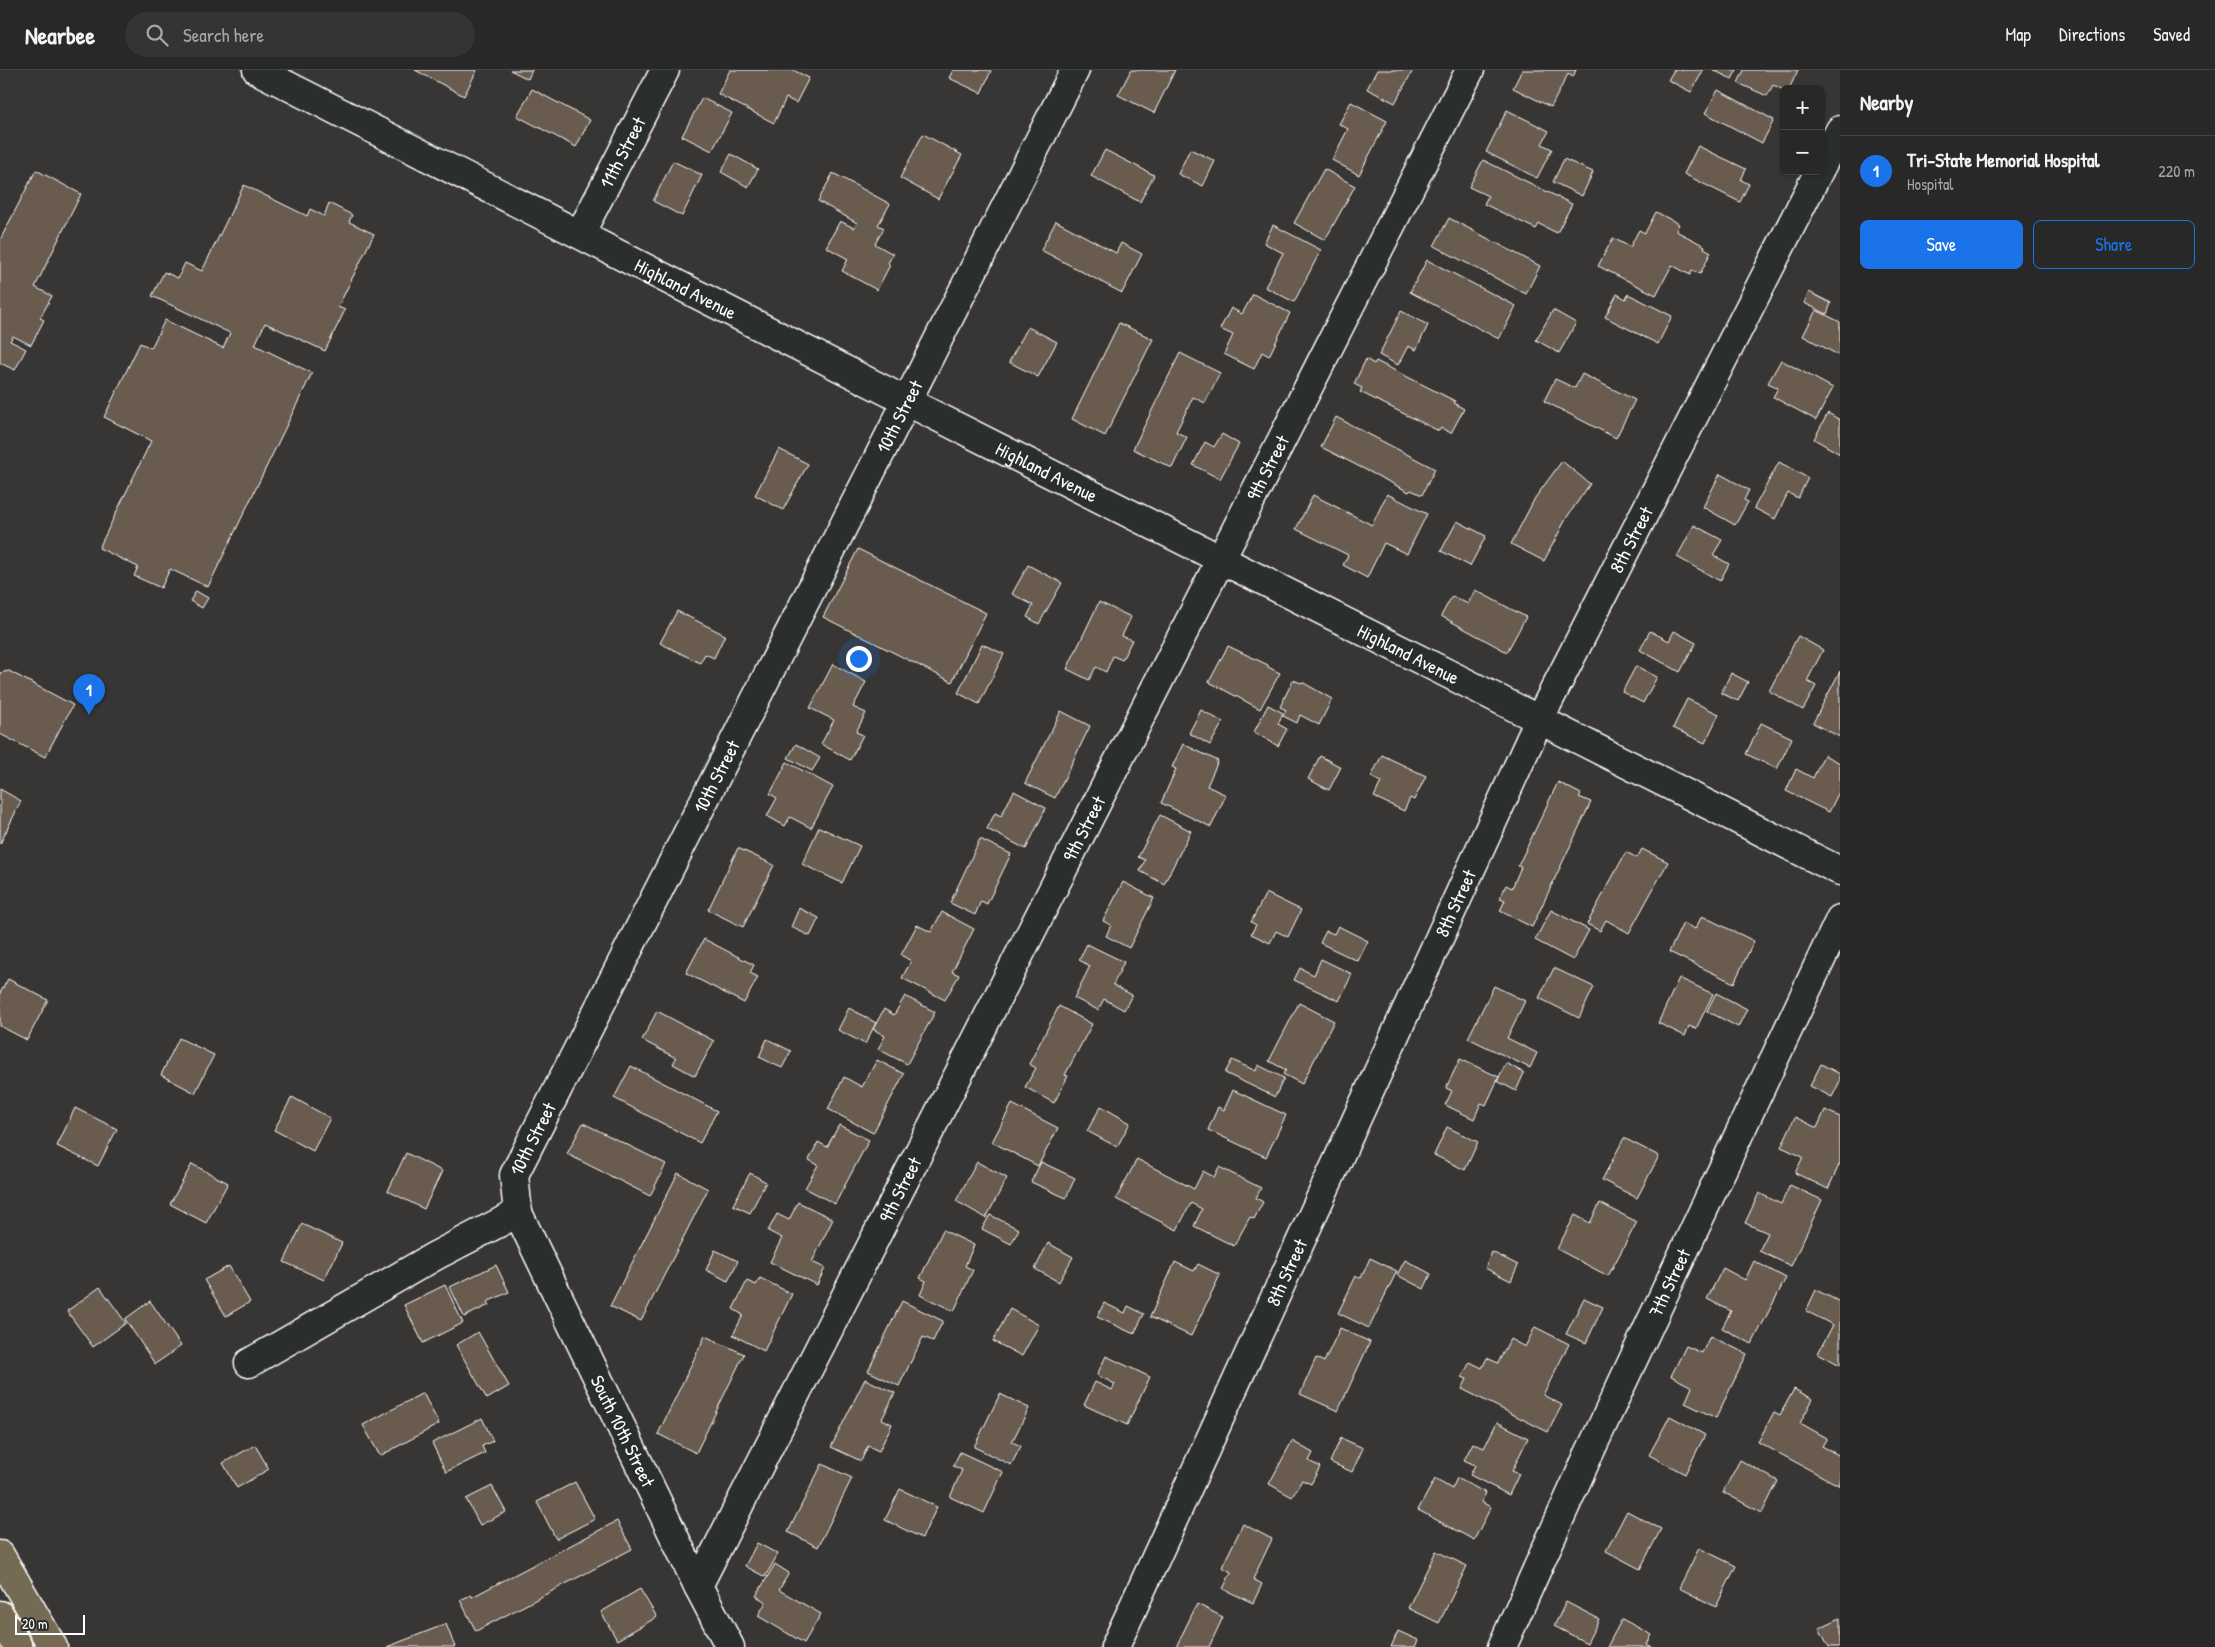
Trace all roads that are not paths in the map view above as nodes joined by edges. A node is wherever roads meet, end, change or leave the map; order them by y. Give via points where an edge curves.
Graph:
1 (257, 70) edge
2 (666, 70) edge
3 (1075, 70) edge
4 (1470, 70) edge
5 (1840, 130) edge
6 (1825, 159) edge
7 (1817, 175) edge
8 (580, 234) junction
9 (908, 402) junction
10 (1221, 559) junction
11 (1540, 718) junction
12 (1840, 870) edge
13 (1840, 919) edge
14 (518, 1213) junction
15 (248, 1363) dead end
16 (0, 1554) edge
17 (698, 1586) junction
18 (0, 1615) edge
19 (18, 1647) edge
20 (53, 1647) edge
21 (730, 1647) edge
22 (1115, 1647) edge
23 (1502, 1647) edge

1 - 8 street, Highland Avenue
2 - 8 street, 11th Street
3 - 9 street, 10th Street
4 - 10 street, 9th Street
5 - 6 street
7 - 11 street, 8th Street
8 - 9 street, Highland Avenue
9 - 10 street, Highland Avenue
9 - 14 street, 10th Street via 514,1175
10 - 11 street, Highland Avenue
10 - 17 street, 9th Street
11 - 12 street, Highland Avenue
11 - 22 street, 8th Street
13 - 23 street, 7th Street
14 - 15 street via 435,1256
14 - 17 street, South 10th Street
16 - 20 main road
17 - 21 street, South 10th Street
18 - 19 main road

